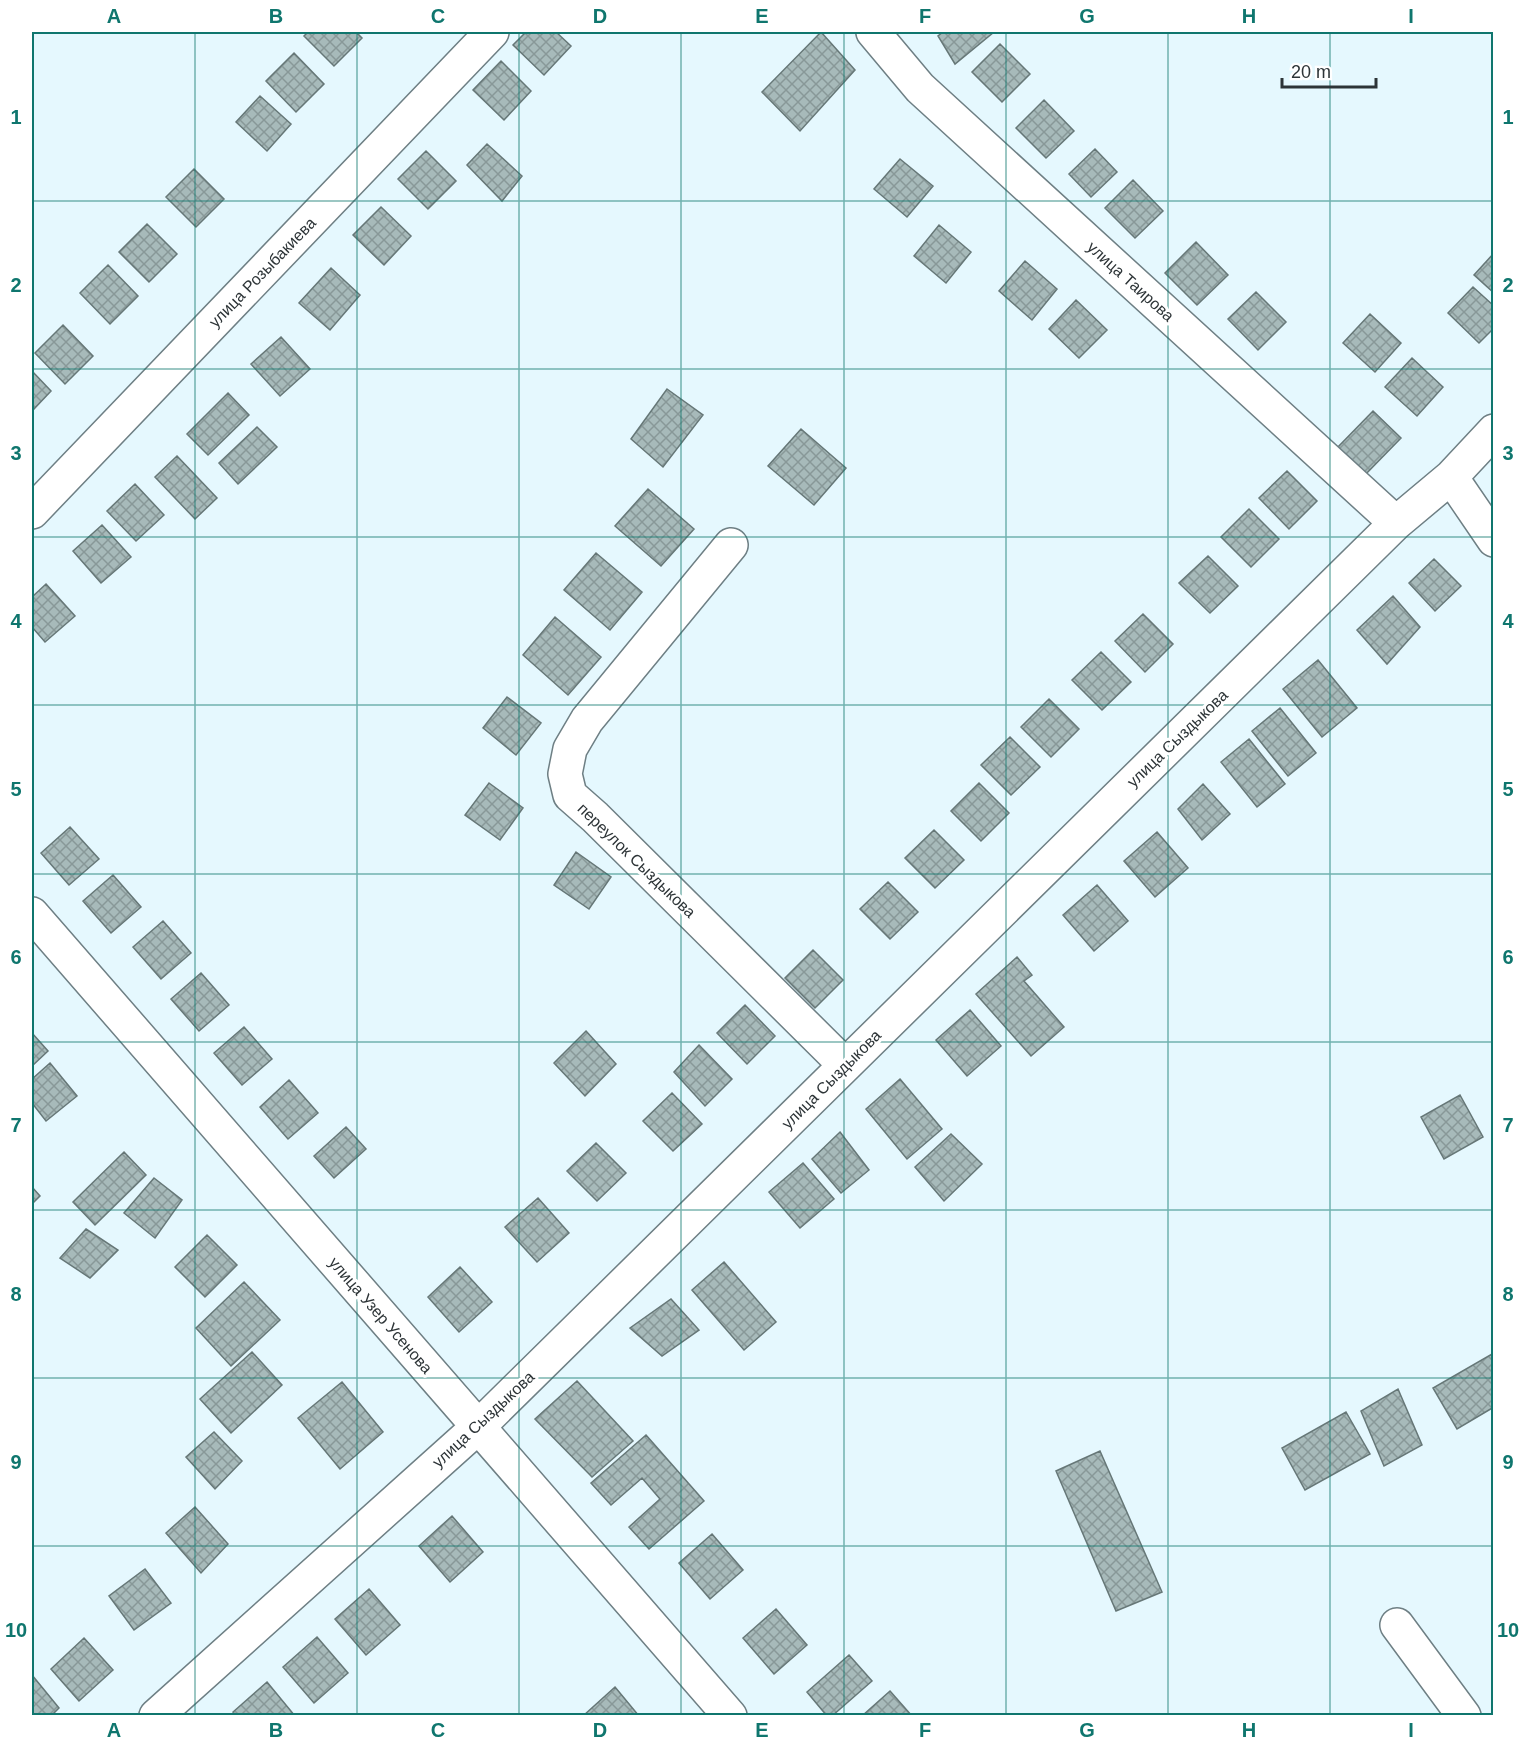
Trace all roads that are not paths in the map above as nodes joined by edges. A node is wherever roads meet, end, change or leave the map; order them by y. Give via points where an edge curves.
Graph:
1 (492, 32) edge
2 (873, 32) edge
3 (1494, 430) edge
4 (1451, 477) junction
5 (32, 512) edge
6 (1396, 523) junction
7 (1494, 540) edge
8 (731, 545) dead end
9 (32, 914) edge
10 (845, 1065) junction
11 (478, 1426) junction
12 (1397, 1625) dead end
13 (156, 1716) edge
14 (730, 1716) edge
15 (1464, 1716) edge

1 - 5 street, улица Розыбакиева
2 - 6 street, улица Таирова via 920,88
3 - 4 street, улица Сыздыкова
4 - 6 street, улица Сыздыкова
4 - 7 street
6 - 10 street, улица Сыздыкова
8 - 10 street, переулок Сыздыкова via 588,720 570,749 565,774 570,795
9 - 11 street, улица Узер Усенова
10 - 11 street, улица Сыздыкова
11 - 13 street, улица Сыздыкова
11 - 14 street, улица Узер Усенова
12 - 15 street

